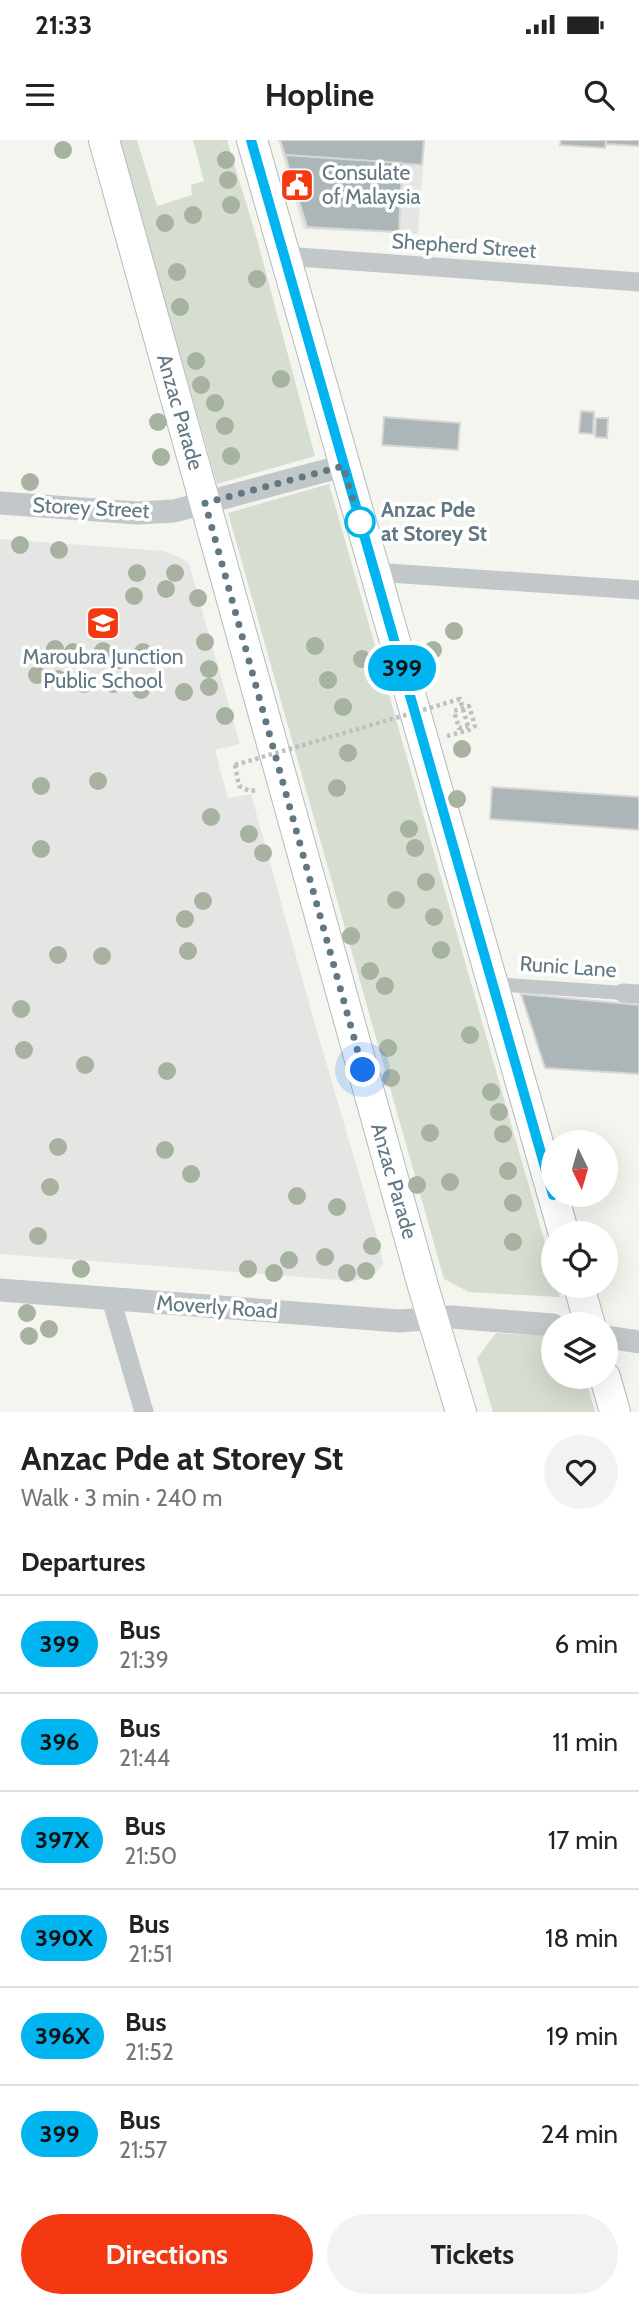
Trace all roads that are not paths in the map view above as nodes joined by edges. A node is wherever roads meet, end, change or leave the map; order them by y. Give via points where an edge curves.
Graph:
1 (104, 140) edge
2 (251, 140) edge
3 (285, 256) junction
4 (639, 282) edge
5 (343, 466) junction
6 (0, 503) edge
7 (205, 503) junction
8 (374, 572) junction
9 (639, 590) edge
10 (493, 984) junction
11 (631, 994) edge
12 (560, 1221) edge
13 (0, 1290) edge
14 (111, 1299) junction
15 (433, 1318) junction
16 (541, 1324) edge
17 (618, 1339) edge
18 (639, 1342) edge
19 (608, 1389) edge
20 (144, 1412) edge
21 (461, 1412) edge
22 (615, 1412) edge

1 - 7 main road, Anzac Parade
2 - 3 main road
3 - 4 street, Shepherd Street
3 - 5 main road
5 - 7 street, Storey Street
5 - 8 main road
6 - 7 street, Storey Street via 137,513
7 - 15 main road, Anzac Parade
8 - 9 street
8 - 10 main road
10 - 11 street, Runic Lane
10 - 12 main road
13 - 14 street, Moverly Road
14 - 15 street, Moverly Road via 399,1321
14 - 20 street
15 - 16 street, Moverly Road
15 - 21 main road, Anzac Parade
17 - 18 street
19 - 22 main road

